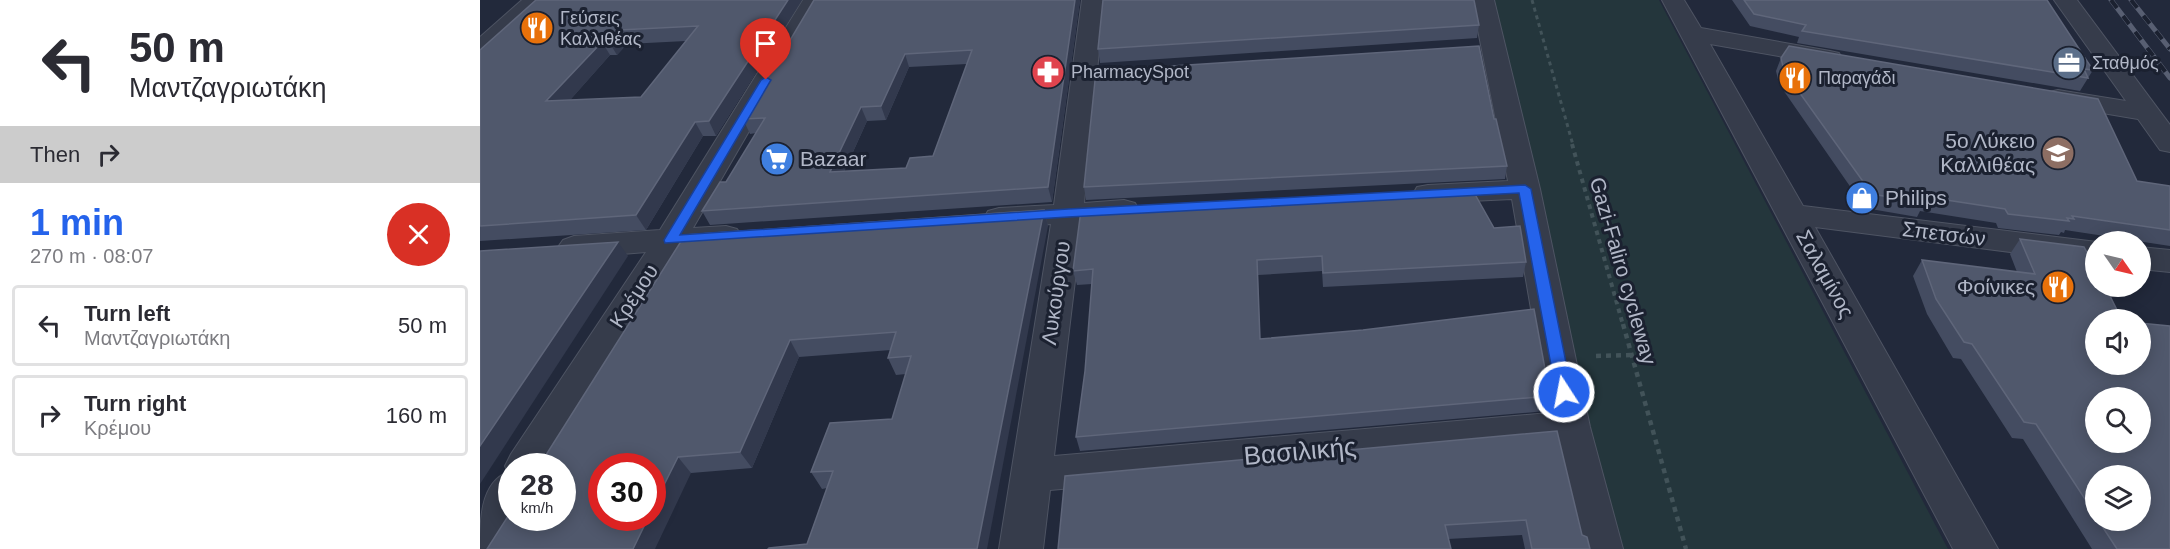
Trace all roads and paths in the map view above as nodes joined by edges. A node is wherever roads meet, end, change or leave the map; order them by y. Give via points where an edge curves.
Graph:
1 (535, 0) edge
2 (814, 0) edge
3 (1093, 0) edge
4 (1483, 0) edge
5 (1532, 0) edge
6 (1673, 0) edge
7 (2065, 0) edge
8 (1691, 34) junction
9 (480, 51) edge
10 (1855, 62) edge
11 (2031, 93) edge
12 (2148, 113) junction
13 (2170, 144) edge
14 (1525, 189) junction
15 (1396, 195) edge
16 (1150, 209) edge
17 (1068, 213) junction
18 (1793, 215) junction
19 (974, 219) edge
20 (752, 234) edge
21 (670, 240) junction
22 (551, 249) edge
23 (2085, 251) edge
24 (2151, 259) edge
25 (2170, 261) edge
26 (1570, 427) junction
27 (533, 453) edge
28 (1030, 475) junction
29 (498, 510) edge
30 (480, 538) edge
31 (1021, 549) edge
32 (1601, 549) edge
33 (1686, 549) edge
34 (1976, 549) edge

1 - 9 street
2 - 21 street, Κρέμου
3 - 17 street, Λυκούργου via 1096,73
4 - 14 street via 1481,48
5 - 33 path, Gazi-Faliro cycleway
6 - 8 street, Σαλαμίνος
7 - 12 street
8 - 10 street
8 - 18 street, Σαλαμίνος
11 - 12 street
12 - 13 street
14 - 15 street
14 - 26 street
16 - 17 street
17 - 19 street
17 - 28 street, Λυκούργου
18 - 23 street, Σπετσών
18 - 34 street, Σαλαμίνος
20 - 21 street
21 - 22 street
21 - 27 street, Κρέμου
24 - 25 street
26 - 28 street, Βασιλικής
26 - 32 street
28 - 31 street, Λυκούργου
29 - 30 street

